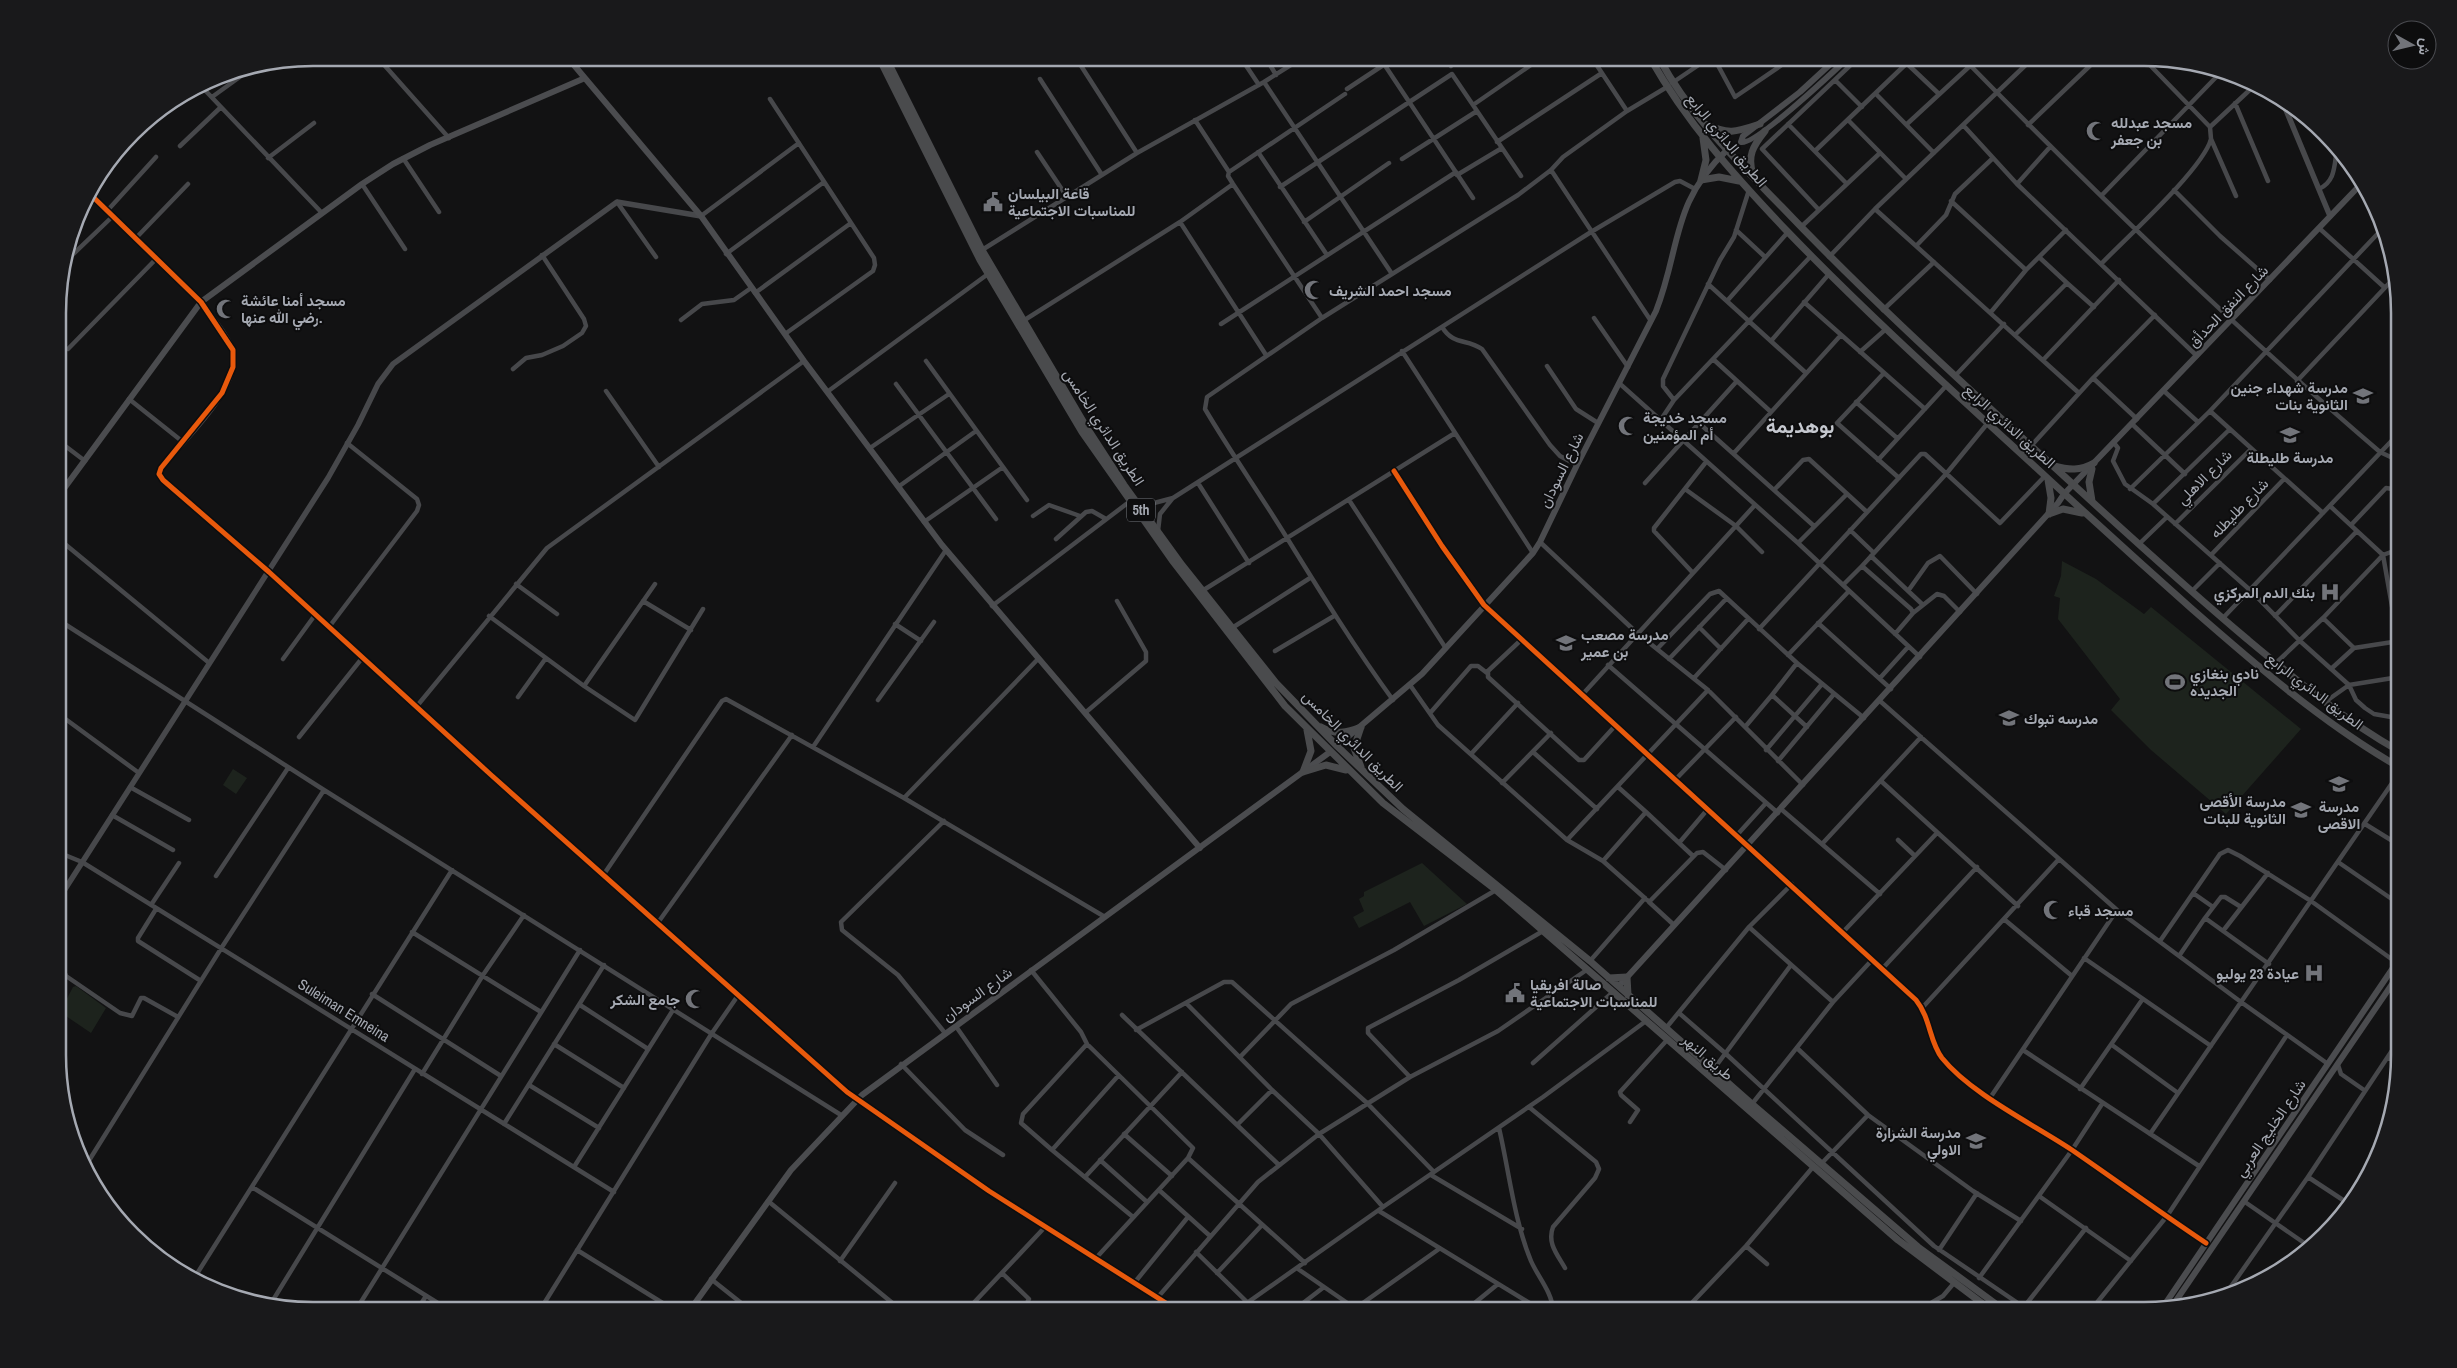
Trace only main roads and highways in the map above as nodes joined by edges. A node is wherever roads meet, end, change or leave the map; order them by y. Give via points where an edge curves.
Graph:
1 (575, 66) edge
2 (883, 66) edge
3 (890, 66) edge
4 (1656, 66) edge
5 (1662, 66) edge
6 (1827, 66) edge
7 (1839, 66) edge
8 (585, 78) junction
9 (1670, 85) junction
10 (1702, 123) junction
11 (1760, 124) junction
12 (1765, 130) junction
13 (1703, 138) junction
14 (1727, 150) junction
15 (1720, 157) junction
16 (1754, 178) junction
17 (1701, 180) junction
18 (1741, 182) junction
19 (2357, 188) edge
20 (1029, 338) junction
21 (1919, 343) junction
22 (1911, 352) junction
23 (2052, 466) junction
24 (2093, 466) junction
25 (2046, 476) junction
26 (66, 486) edge
27 (2074, 486) junction
28 (2065, 495) junction
29 (1132, 501) junction
30 (2094, 504) junction
31 (2048, 514) junction
32 (2087, 515) junction
33 (1315, 724) junction
34 (1306, 727) junction
35 (1361, 727) junction
36 (1337, 746) junction
37 (2391, 747) edge
38 (1330, 752) junction
39 (2391, 762) edge
40 (1304, 772) junction
41 (1352, 773) junction
42 (1364, 773) junction
43 (1410, 822) joint
44 (1200, 848) junction
45 (1497, 888) junction
46 (2391, 971) edge
47 (1627, 977) junction
48 (1609, 978) junction
49 (1619, 986) junction
50 (2391, 986) edge
51 (1628, 995) junction
52 (1711, 1073) junction
53 (2290, 1118) junction
54 (2298, 1124) junction
55 (2178, 1300) edge
56 (2167, 1301) edge
57 (695, 1302) edge
58 (1980, 1302) edge
59 (1993, 1302) edge

1 - 8 main road
2 - 20 main road, الطريق الدائري الخامس / 5th via 988,274
3 - 20 main road, الطريق الدائري الخامس / 5th
4 - 9 main road, الطريق الدائري الرابع
5 - 9 main road, الطريق الدائري الرابع
6 - 11 main road
7 - 12 main road
8 - 26 main road via 403,158 362,184 201,302
8 - 44 main road via 701,216 804,361 946,550
9 - 10 main road, الطريق الدائري الرابع
9 - 13 main road, الطريق الدائري الرابع
10 - 11 main road via 1716,130 1734,133
10 - 14 main road, الطريق الدائري الرابع
11 - 12 main road via 1743,136 1742,142 1749,143
12 - 16 main road via 1751,153
13 - 15 main road, الطريق الدائري الرابع
13 - 17 main road via 1706,160
14 - 15 main road, شارع السودان
14 - 16 main road, الطريق الدائري الرابع
15 - 17 main road, شارع السودان
15 - 18 main road, الطريق الدائري الرابع
16 - 21 main road, الطريق الدائري الرابع via 1829,257
17 - 18 main road via 1726,178
17 - 35 main road, شارع السودان via 1683,212 1662,296 1651,321 1540,542 1410,685
18 - 22 main road, الطريق الدائري الرابع via 1828,274
19 - 24 main road, شارع النفق الحدأق
20 - 29 main road, الطريق الدائري الخامس / 5th via 1082,432
21 - 22 main road
21 - 23 main road, الطريق الدائري الرابع
22 - 25 main road, الطريق الدائري الرابع
23 - 24 main road via 2072,470
23 - 27 main road, الطريق الدائري الرابع
24 - 27 main road, شارع النفق الحدأق
24 - 30 main road via 2089,488
25 - 28 main road, الطريق الدائري الرابع
25 - 31 main road via 2051,498
27 - 28 main road, شارع النفق الحدأق
27 - 30 main road, الطريق الدائري الرابع
28 - 31 main road, شارع النفق الحدأق
28 - 32 main road, الطريق الدائري الرابع
29 - 33 main road, الطريق الدائري الخامس / 5th via 1276,682
29 - 34 main road, الطريق الدائري الخامس / 5th via 1275,695
30 - 37 main road, الطريق الدائري الرابع via 2276,663 2325,702
31 - 32 main road via 2071,509
31 - 47 main road, شارع النفق الحدأق
32 - 39 main road, الطريق الدائري الرابع via 2260,667 2347,734
33 - 35 main road via 1342,733
33 - 36 main road, الطريق الدائري الخامس / 5th
34 - 38 main road, الطريق الدائري الخامس / 5th
34 - 40 main road via 1311,751
35 - 36 main road, شارع السودان
35 - 42 main road via 1354,748
36 - 42 main road, الطريق الدائري الخامس / 5th
38 - 40 main road, شارع السودان
38 - 41 main road, الطريق الدائري الخامس / 5th
40 - 41 main road via 1326,765 1338,766
40 - 44 main road, شارع السودان
41 - 43 main road, الطريق الدائري الخامس / 5th via 1383,803
42 - 45 main road, الطريق الدائري الخامس / 5th
43 - 45 main road, طريق النهر
44 - 57 main road, شارع السودان via 856,1099 805,1153
45 - 48 main road, طريق النهر
45 - 52 main road, طريق النهر via 1667,1040
46 - 53 main road, شارع الخليج العربي
47 - 48 main road
47 - 49 main road, شارع النفق الحدأق
47 - 51 main road
48 - 49 main road, طريق النهر
49 - 51 main road, طريق النهر
50 - 54 main road, شارع الخليج العربي
51 - 52 main road, طريق النهر
52 - 58 main road, طريق النهر via 1898,1240
52 - 59 main road, طريق النهر via 1752,1104 1918,1247
53 - 54 main road
53 - 56 main road, شارع الخليج العربي
54 - 55 main road, شارع الخليج العربي

